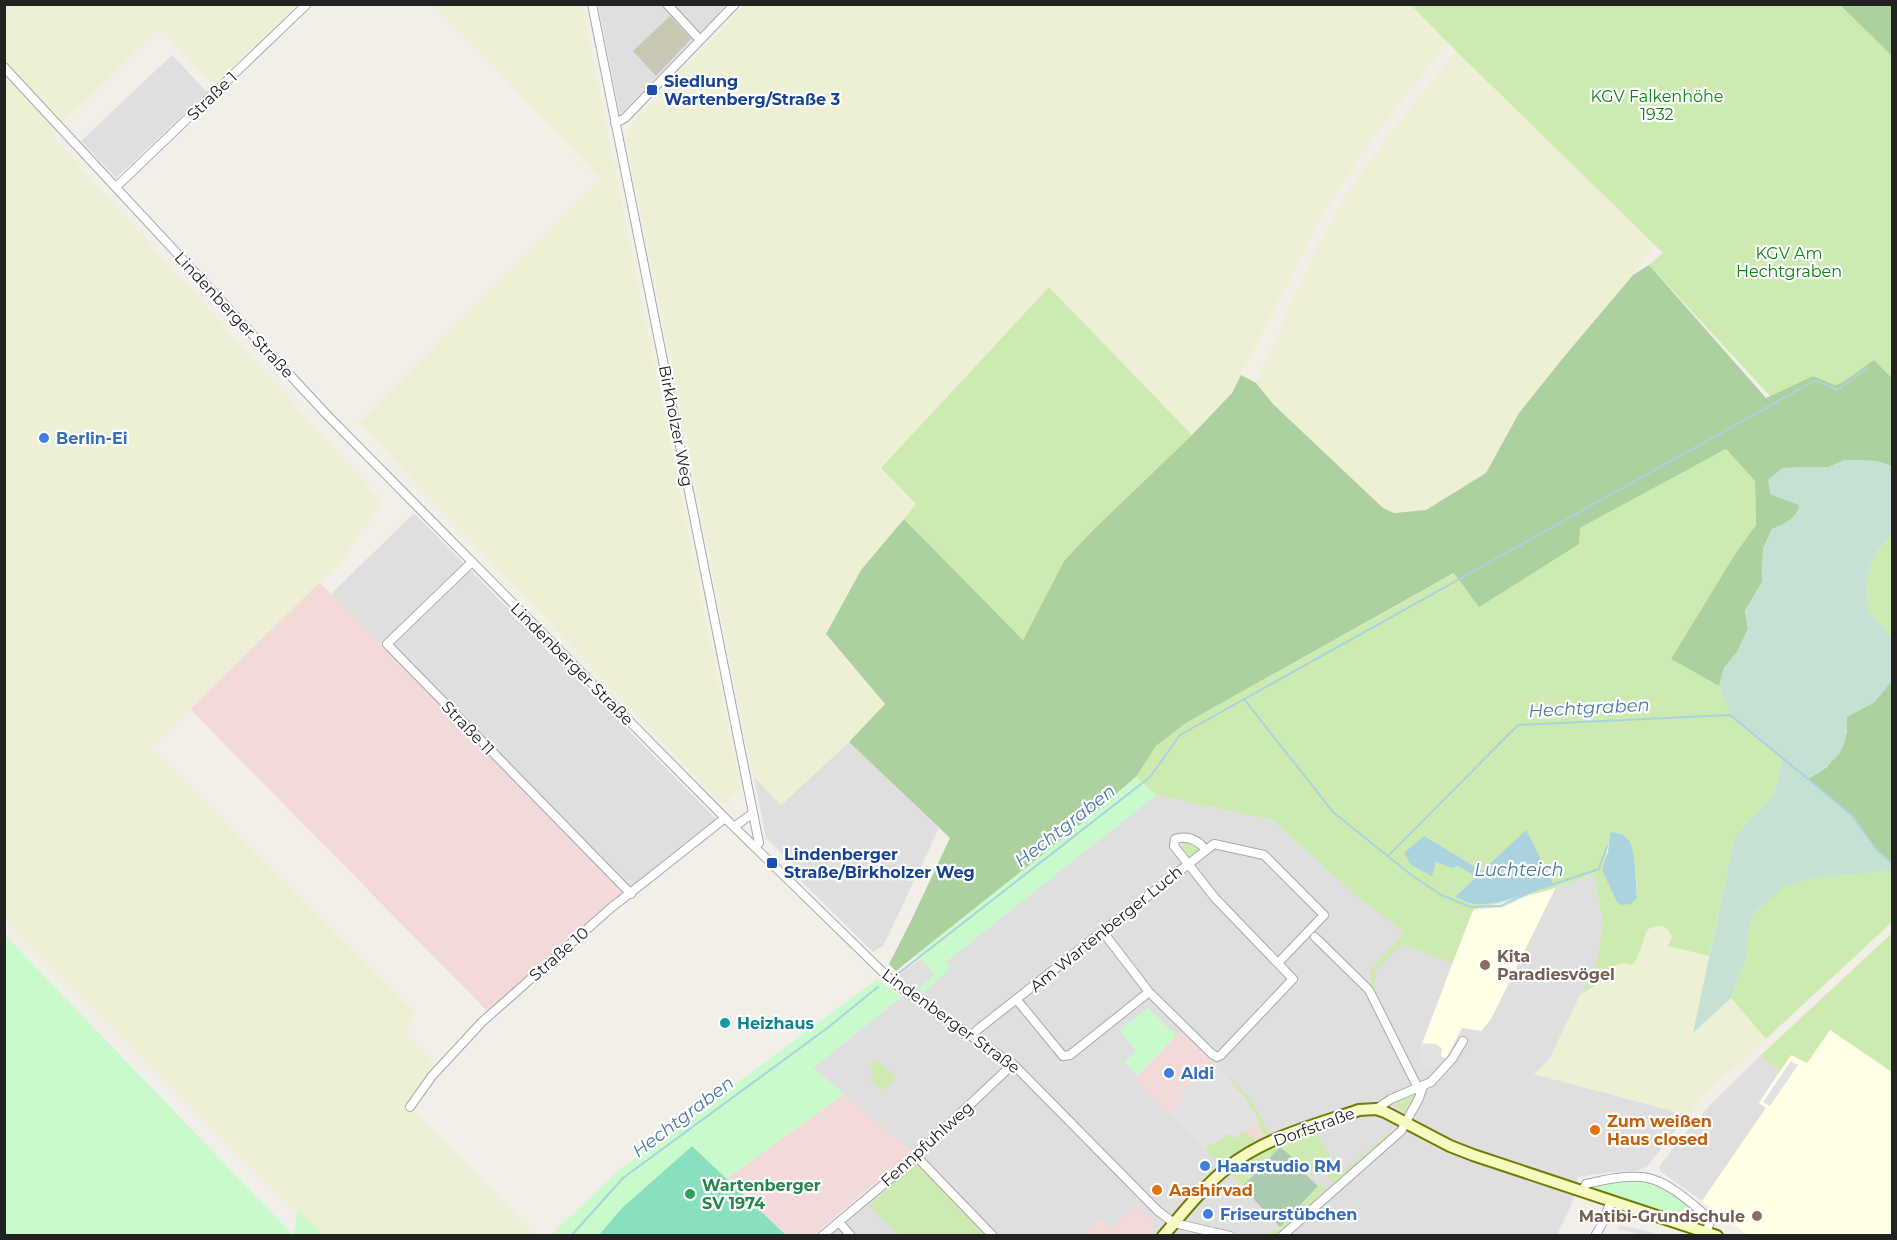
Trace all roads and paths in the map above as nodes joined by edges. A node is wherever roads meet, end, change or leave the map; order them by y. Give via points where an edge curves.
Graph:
1 (307, 4) edge
2 (592, 4) edge
3 (668, 4) edge
4 (735, 4) edge
5 (700, 40) junction
6 (4, 67) edge
7 (615, 123) junction
8 (116, 187) junction
9 (471, 563) junction
10 (753, 813) junction
11 (725, 818) junction
12 (734, 827) junction
13 (755, 846) junction
14 (1206, 850) junction
15 (1188, 864) junction
16 (631, 894) junction
17 (1103, 932) junction
18 (1315, 937) dead end
19 (1279, 962) junction
20 (1149, 992) junction
21 (1017, 1000) junction
22 (973, 1036) junction
23 (1463, 1041) dead end
24 (1013, 1064) junction
25 (1420, 1087) junction
26 (410, 1107) dead end
27 (1376, 1109) junction
28 (1404, 1127) junction
29 (916, 1156) junction
30 (1582, 1191) junction
31 (1611, 1201) junction
32 (839, 1222) junction
33 (1174, 1223) junction
34 (1712, 1233) edge
35 (822, 1236) edge
36 (851, 1236) edge
37 (993, 1236) edge
38 (1163, 1236) edge
39 (1230, 1236) edge
40 (1282, 1236) edge
41 (1595, 1236) edge

1 - 8 street, Straße 1
2 - 7 street, Birkholzer Weg
3 - 5 street
4 - 5 street
5 - 7 street via 625,118
6 - 8 street, Lindenberger Straße
7 - 10 street, Birkholzer Weg
8 - 9 street, Lindenberger Straße via 319,407
9 - 11 street, Lindenberger Straße
9 - 16 street, Straße 11 via 387,644
10 - 12 street
10 - 13 street, Birkholzer Weg via 759,843
11 - 12 street, Lindenberger Straße
11 - 16 street, Straße 10
12 - 13 street, Lindenberger Straße
13 - 22 street, Lindenberger Straße via 895,984
14 - 15 street
14 - 15 street, Am Wartenberger Luch via 1199,841 1175,839 1174,846
14 - 19 street via 1214,844 1264,855 1324,915
15 - 17 street, Am Wartenberger Luch
15 - 19 street via 1215,898
16 - 26 street, Straße 10 via 482,1022 432,1076
17 - 20 street
17 - 21 street, Am Wartenberger Luch
18 - 25 street via 1369,990
19 - 20 street via 1292,975 1291,983 1216,1057
20 - 21 street via 1070,1055 1063,1056
21 - 22 street, Am Wartenberger Luch
22 - 24 street, Lindenberger Straße
23 - 25 street, Dorfstraße via 1441,1073
24 - 29 street, Fennpfuhlweg
24 - 33 street, Lindenberger Straße
25 - 27 street, Dorfstraße
25 - 28 street, Dorfstraße via 1419,1098
27 - 28 main road, Dorfstraße
27 - 33 main road, Dorfstraße via 1359,1110 1242,1157
28 - 30 main road, Dorfstraße via 1473,1155
28 - 40 street, Dorfstraße
29 - 32 street, Fennpfuhlweg
29 - 37 street
30 - 31 main road, Dorfstraße
30 - 34 street via 1586,1184 1594,1182 1647,1178 1667,1187 1708,1217
31 - 34 main road, Dorfstraße
31 - 41 street
32 - 35 street, Fennpfuhlweg
32 - 36 street
33 - 38 main road, Dorfstraße
33 - 39 street

